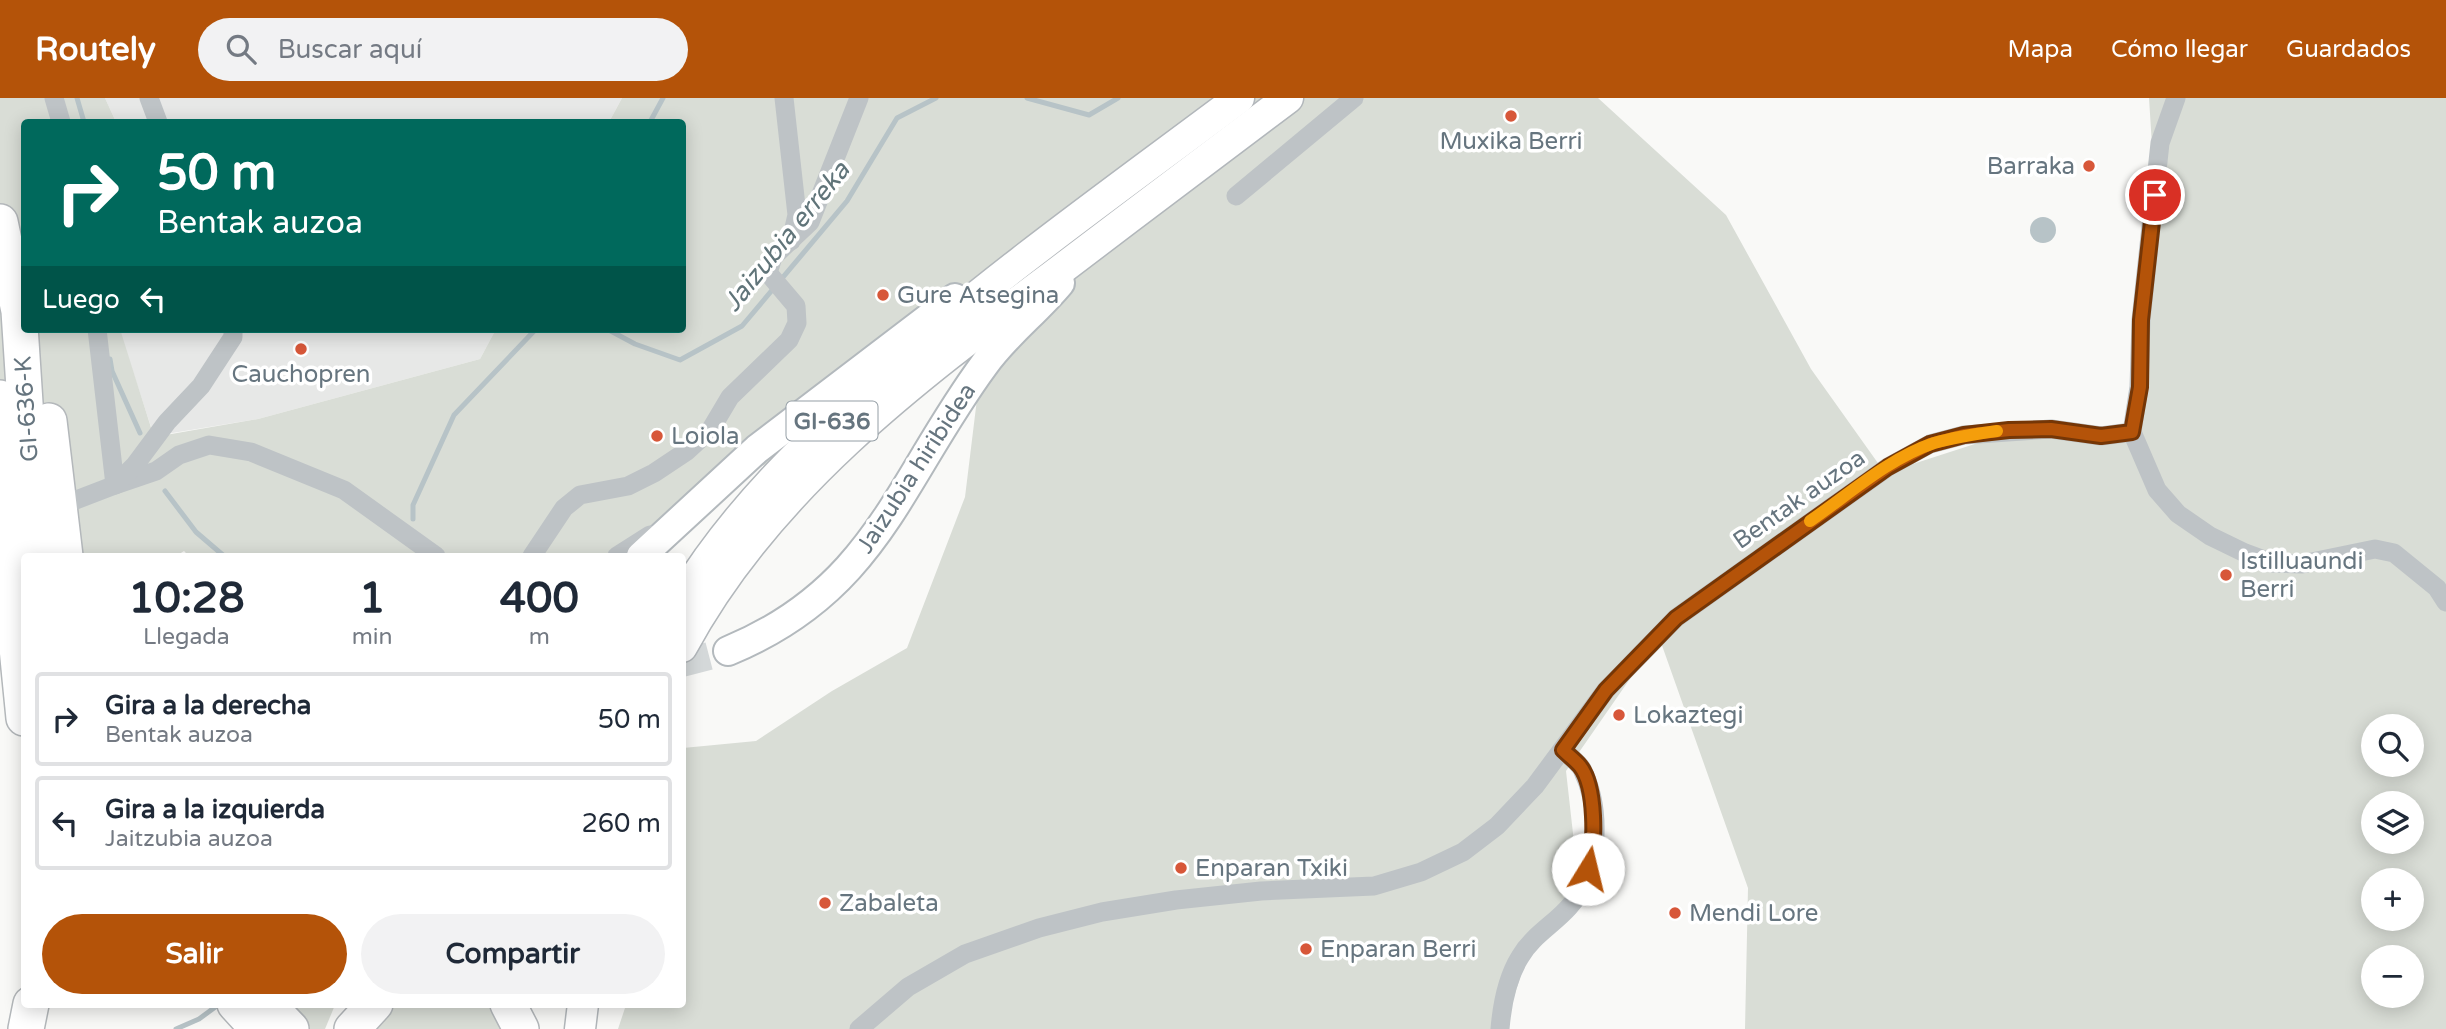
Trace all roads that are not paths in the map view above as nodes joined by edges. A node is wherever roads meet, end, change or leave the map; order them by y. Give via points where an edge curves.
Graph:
1 (54, 98) edge
2 (149, 98) edge
3 (784, 98) edge
4 (859, 98) edge
5 (1239, 98) edge
6 (1288, 98) edge
7 (1354, 98) edge
8 (2176, 98) edge
9 (60, 119) edge
10 (157, 119) edge
11 (1236, 196) dead end
12 (0, 197) edge
13 (0, 222) edge
14 (792, 241) junction
15 (21, 254) edge
16 (1080, 255) junction
17 (1010, 270) junction
18 (37, 333) edge
19 (97, 333) edge
20 (233, 333) edge
21 (0, 398) edge
22 (2132, 432) junction
23 (115, 485) junction
24 (76, 500) dead end
25 (686, 512) junction
26 (35, 553) edge
27 (65, 553) edge
28 (432, 553) edge
29 (533, 553) edge
30 (622, 553) edge
31 (644, 553) edge
32 (686, 592) edge
33 (12, 601) junction
34 (2446, 601) edge
35 (21, 632) edge
36 (686, 641) edge
37 (727, 651) tunnel mouth
38 (21, 698) edge
39 (1563, 750) junction
40 (30, 1008) edge
41 (239, 1008) edge
42 (271, 1008) edge
43 (349, 1008) edge
44 (371, 1008) edge
45 (510, 1008) edge
46 (571, 1008) edge
47 (583, 1008) edge
48 (26, 1029) edge
49 (258, 1029) edge
50 (290, 1029) edge
51 (340, 1029) edge
52 (352, 1029) edge
53 (521, 1029) edge
54 (570, 1029) edge
55 (580, 1029) edge
56 (859, 1029) edge
57 (1500, 1029) edge

1 - 9 street
2 - 10 street
3 - 14 street via 797,215
4 - 14 street via 810,222
5 - 17 main road, GI-636
6 - 16 main road, GI-636
7 - 11 street
8 - 22 street via 2160,143 2141,320 2140,387
12 - 15 highway
13 - 26 highway, GI-636-K via 19,310
14 - 29 street via 773,257 768,273 796,306 797,323 789,340 730,397 711,429 687,451 628,485 580,495 564,508
16 - 36 main road, GI-636 via 984,327 819,467 735,564
16 - 37 main road, Jaizubia hiribidea via 1058,286 985,363 895,508 847,571 788,621
17 - 25 main road via 977,281 833,388
17 - 32 main road, GI-636 via 909,352 802,449 743,513
18 - 27 highway
19 - 23 street
20 - 23 street via 201,386
21 - 33 highway, GI-636-K
22 - 34 street via 2157,490 2178,514 2210,536 2272,563 2302,564 2375,549 2394,553
22 - 39 street, Bentak auzoa via 2101,436 2051,429 1964,435 1930,444 1888,467 1676,618 1606,690
23 - 24 street
23 - 28 street via 209,445 251,452 344,490
25 - 30 street
25 - 31 main road
33 - 35 highway, GI-636-K
33 - 38 highway
39 - 56 street, Bentak auzoa via 1497,826 1463,852 1421,872 1374,886 1176,900 1039,928 965,954 908,987
39 - 57 street via 1581,767 1595,826 1593,855 1584,884 1570,906 1519,958 1503,1001
40 - 48 highway
41 - 49 highway
42 - 50 highway
43 - 51 main road
44 - 52 highway
45 - 53 highway
46 - 54 main road
47 - 55 main road

